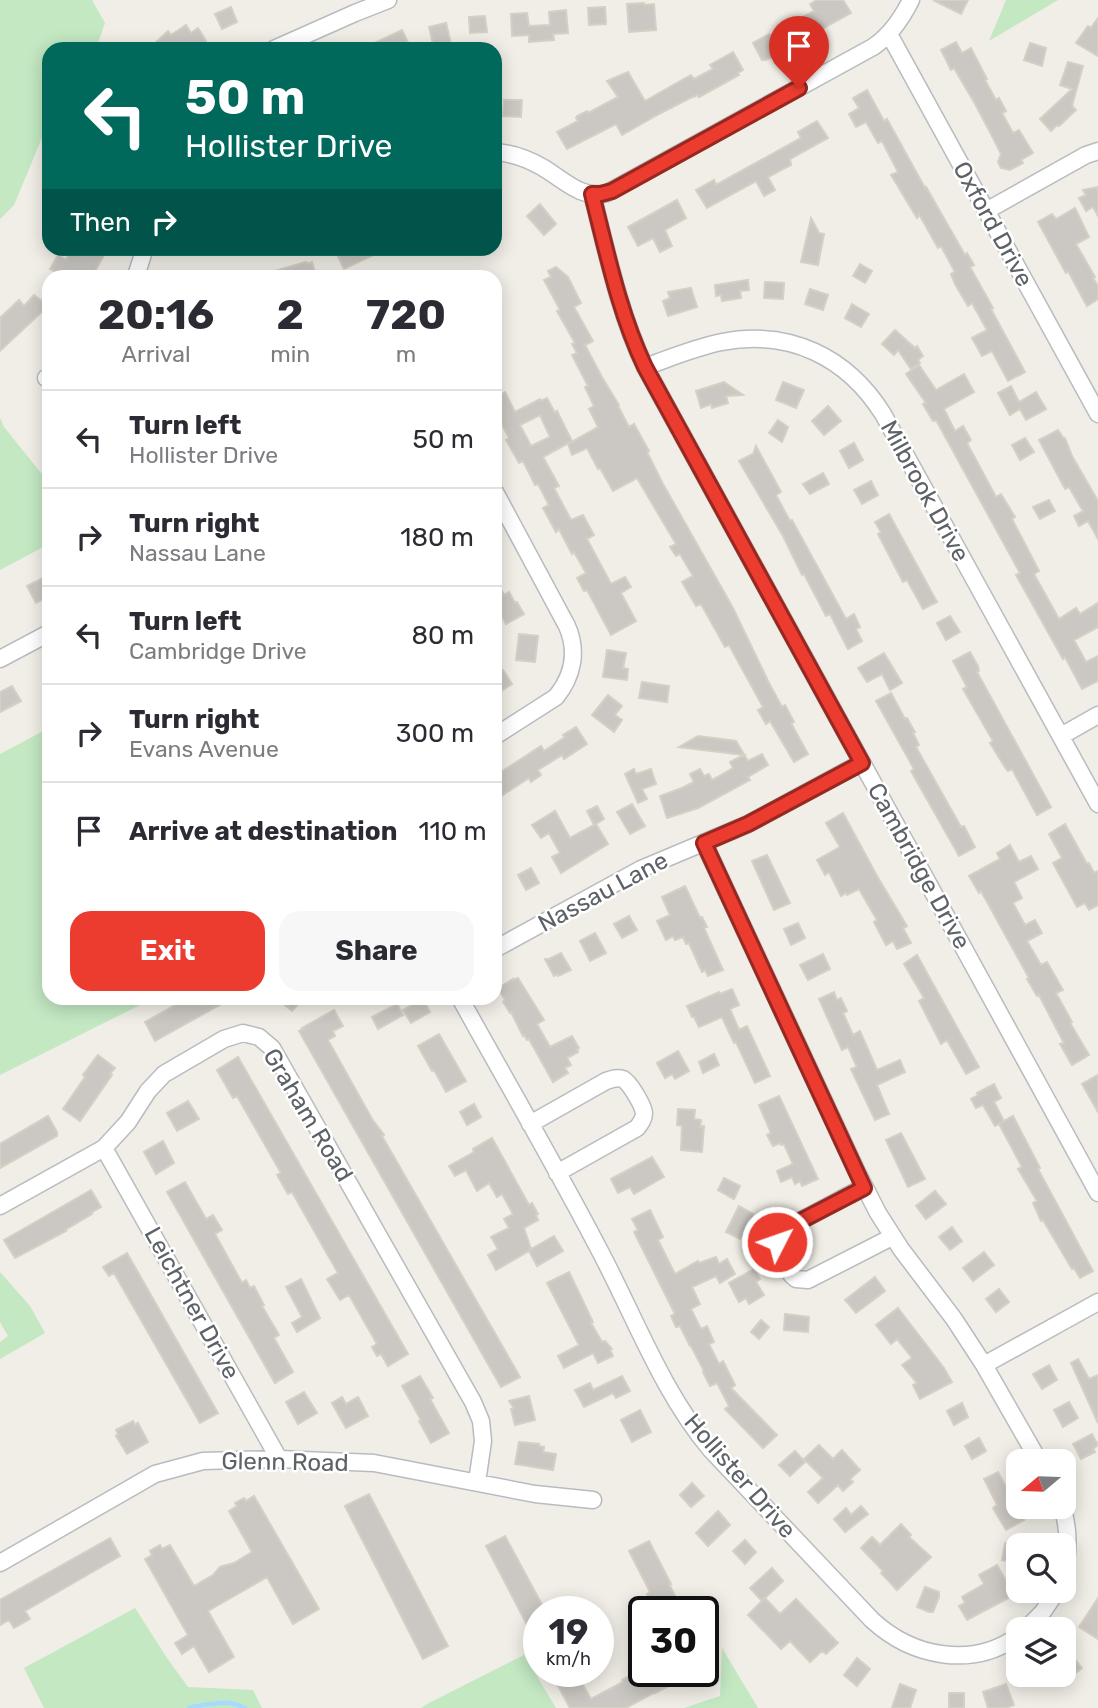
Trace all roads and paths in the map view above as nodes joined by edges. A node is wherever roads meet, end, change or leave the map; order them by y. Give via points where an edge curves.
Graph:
1 (387, 0) edge
2 (911, 0) edge
3 (889, 34) junction
4 (290, 42) edge
5 (1098, 151) edge
6 (502, 153) edge
7 (592, 194) junction
8 (986, 211) junction
9 (645, 367) junction
10 (1098, 414) edge
11 (502, 505) edge
12 (42, 637) edge
13 (0, 659) edge
14 (1098, 715) edge
15 (502, 732) edge
16 (1060, 736) junction
17 (862, 763) junction
18 (1098, 804) edge
19 (704, 843) junction
20 (502, 945) edge
21 (464, 1005) edge
22 (530, 1124) junction
23 (104, 1148) junction
24 (557, 1173) junction
25 (864, 1188) junction
26 (1098, 1193) edge
27 (0, 1206) edge
28 (892, 1237) junction
29 (1098, 1302) edge
30 (984, 1365) junction
31 (1032, 1449) edge
32 (279, 1459) junction
33 (477, 1482) junction
34 (593, 1500) dead end
35 (0, 1563) edge
36 (1049, 1603) edge
37 (1038, 1617) edge
38 (1006, 1643) edge

1 - 4 street
2 - 3 street
3 - 7 street via 869,50 612,191
3 - 8 street, Oxford Drive
5 - 8 street
6 - 7 street via 536,163
7 - 9 street, Cambridge Drive via 621,308
8 - 10 street, Oxford Drive
9 - 16 street, Milbrook Drive via 713,344 763,339 811,350 852,376 883,414
9 - 17 street, Cambridge Drive
11 - 15 street via 567,626 573,649 569,676 556,697
12 - 13 street
14 - 16 street
16 - 18 street, Milbrook Drive
17 - 19 street, Nassau Lane
17 - 26 street, Cambridge Drive
19 - 20 street, Nassau Lane via 641,869
19 - 25 street
21 - 22 street, Hollister Drive
22 - 24 street, Hollister Drive
22 - 24 street via 613,1078 626,1081 641,1105 643,1120 637,1128
23 - 27 street, Graham Road
23 - 32 street, Leichtner Drive
23 - 33 street, Graham Road via 164,1073 224,1039 243,1033 260,1037 272,1048 472,1402 483,1441
24 - 38 street, Hollister Drive via 696,1431 872,1620 905,1643 941,1655 989,1650
25 - 28 street
25 - 28 street via 781,1234 778,1250 788,1270 796,1279 808,1280
28 - 30 street
29 - 30 street
30 - 31 street
32 - 33 street, Glenn Road via 374,1463
32 - 35 street, Glenn Road via 203,1461 155,1474
33 - 34 street, Glenn Road
36 - 37 street

